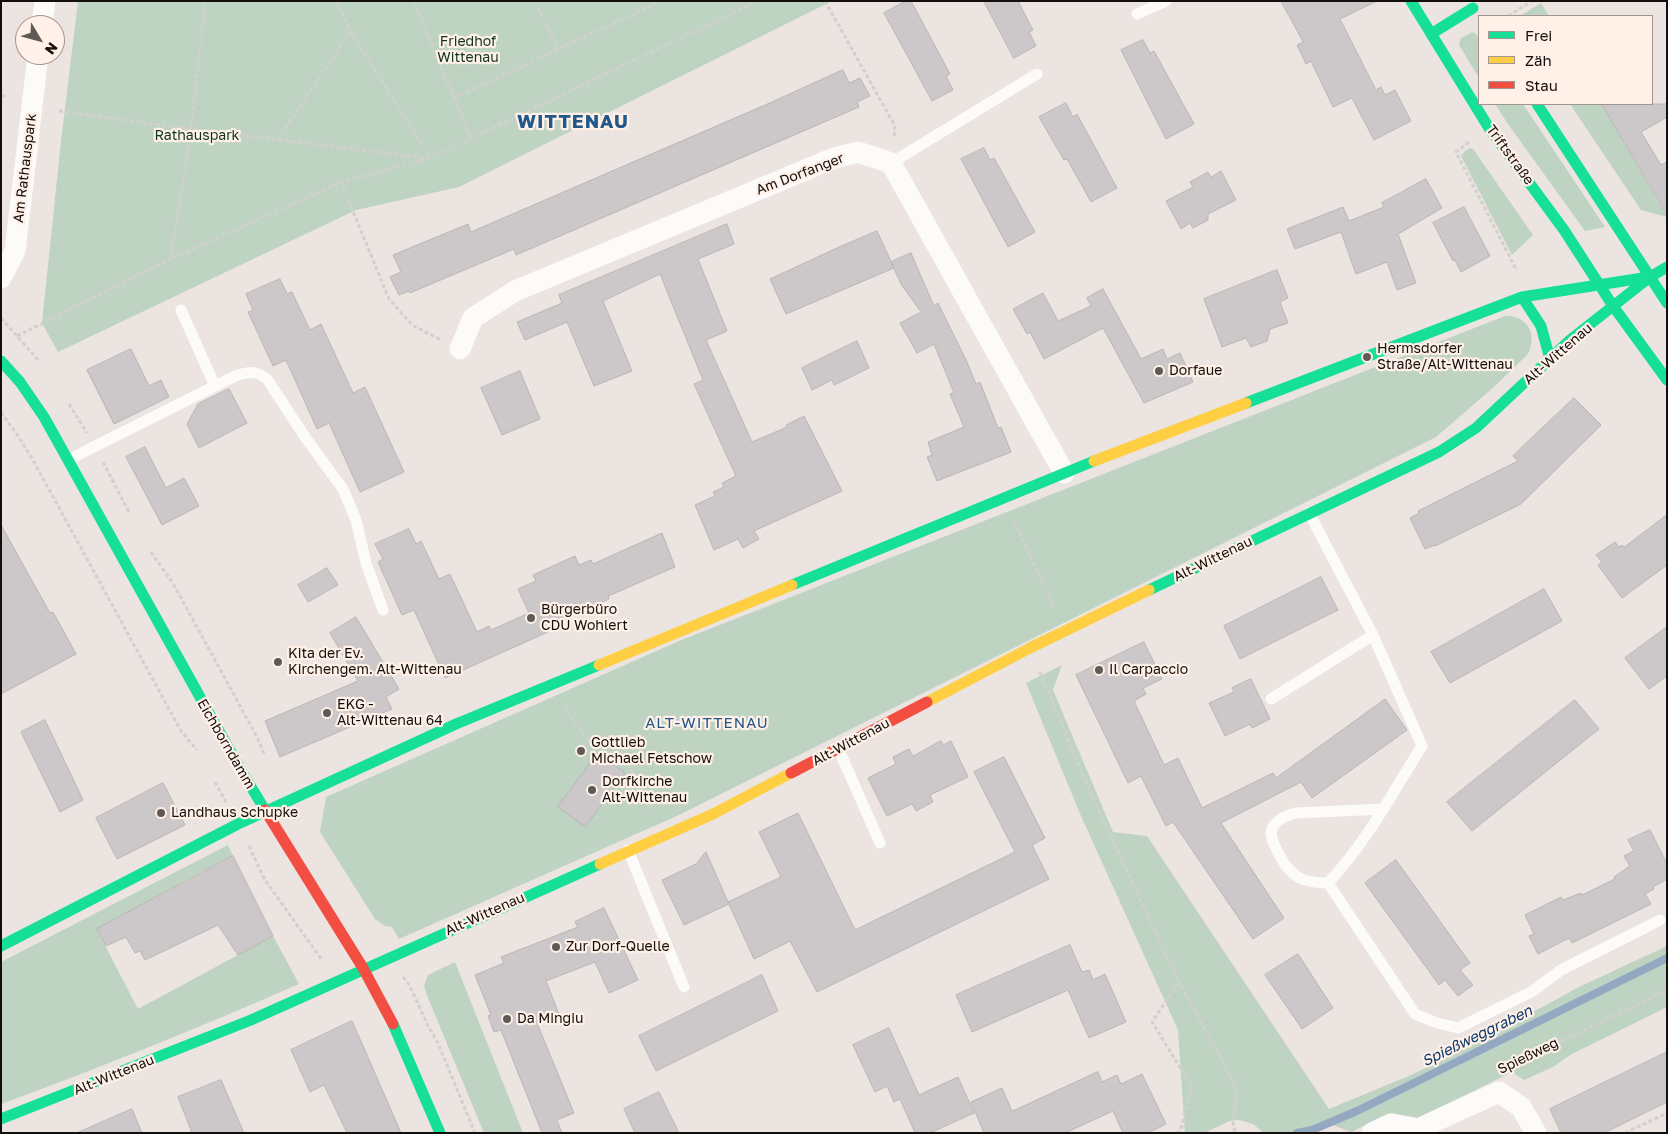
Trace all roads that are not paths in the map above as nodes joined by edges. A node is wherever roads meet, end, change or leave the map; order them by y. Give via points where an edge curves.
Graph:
1 (45, 1) edge
2 (1166, 1) edge
3 (1411, 1) edge
4 (1474, 9) edge
5 (1137, 14) dead end
6 (43, 15) edge
7 (1431, 34) junction
8 (37, 65) edge
9 (1037, 74) dead end
10 (1538, 105) edge
11 (891, 163) junction
12 (1667, 267) edge
13 (1650, 276) junction
14 (1, 278) edge
15 (1599, 285) junction
16 (1522, 297) junction
17 (1667, 302) edge
18 (1613, 306) junction
19 (181, 310) dead end
20 (460, 349) road end
21 (1550, 359) junction
22 (1, 361) edge
23 (1667, 380) edge
24 (214, 386) junction
25 (68, 460) junction
26 (1064, 473) junction
27 (1310, 513) junction
28 (382, 610) dead end
29 (1373, 635) junction
30 (1271, 699) dead end
31 (838, 748) junction
32 (1383, 808) junction
33 (266, 812) junction
34 (880, 843) dead end
35 (628, 850) junction
36 (1328, 883) junction
37 (1660, 920) dead end
38 (1, 946) edge
39 (363, 968) junction
40 (684, 987) dead end
41 (1, 1119) edge
42 (440, 1133) edge
43 (1372, 1133) edge
44 (1536, 1133) edge

1 - 6 street
2 - 5 lane
3 - 7 main road, Triftstraße
4 - 7 main road
7 - 15 main road, Triftstraße via 1489,128 1564,230
8 - 14 street, Am Rathauspark via 15,251
9 - 11 lane
10 - 13 main road
11 - 20 street, Am Dorfanger via 858,152 834,158 515,290 473,318
11 - 26 street
12 - 13 main road, Alt-Wittenau
13 - 15 main road, Alt-Wittenau
13 - 17 main road
13 - 18 main road, Alt-Wittenau
15 - 16 main road, Alt-Wittenau
15 - 18 main road, Triftstraße
16 - 21 main road via 1537,316 1546,335
16 - 26 main road, Alt-Wittenau
18 - 21 main road, Alt-Wittenau
18 - 23 main road, Triftstraße
19 - 24 lane
21 - 27 main road, Alt-Wittenau via 1476,428 1439,452
22 - 25 main road, Eichborndamm via 44,417
24 - 25 lane
24 - 28 lane via 247,372 261,374 267,379 343,489 356,520
25 - 33 main road, Eichborndamm
26 - 33 main road, Alt-Wittenau via 456,724
27 - 29 lane
27 - 31 main road, Alt-Wittenau via 1030,648
29 - 30 lane
29 - 32 lane via 1422,746
31 - 34 lane
31 - 35 main road, Alt-Wittenau via 714,814
32 - 36 lane
32 - 36 lane via 1296,814 1283,817 1276,823 1271,836 1283,863 1295,875 1314,883
33 - 38 main road, Alt-Wittenau
33 - 39 main road, Eichborndamm
35 - 39 main road, Alt-Wittenau
35 - 40 lane
36 - 37 lane via 1415,1014 1458,1028 1532,991 1561,970
39 - 41 main road, Alt-Wittenau via 252,1020
39 - 42 main road, Eichborndamm via 392,1022
43 - 44 street, Spießweg via 1391,1124 1418,1128 1499,1092 1521,1108

